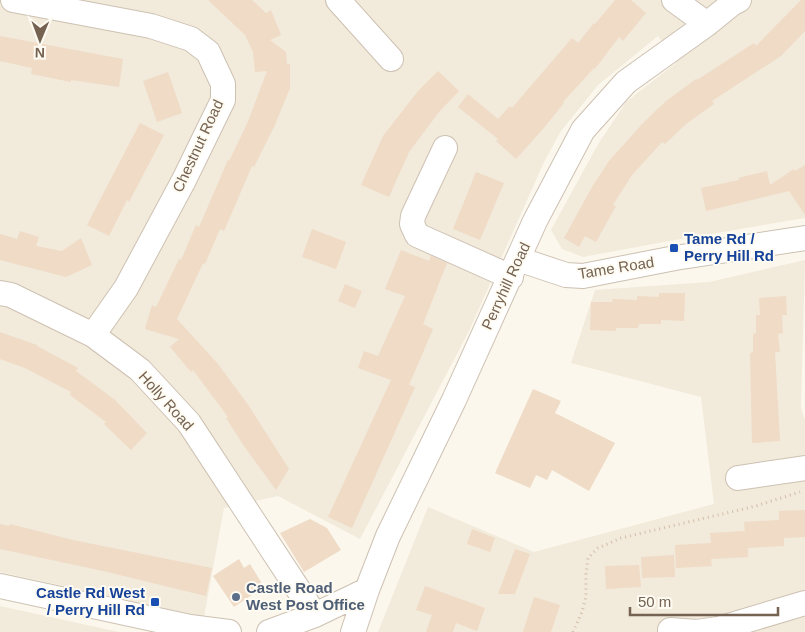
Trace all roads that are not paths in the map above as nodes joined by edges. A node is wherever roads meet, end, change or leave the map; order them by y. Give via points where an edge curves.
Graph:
1 (13, 0) edge
2 (338, 0) edge
3 (674, 0) edge
4 (739, 0) edge
5 (707, 24) junction
6 (392, 59) dead end
7 (445, 148) dead end
8 (805, 238) edge
9 (514, 268) junction
10 (0, 293) edge
11 (93, 335) junction
12 (805, 468) edge
13 (738, 478) dead end
14 (0, 586) edge
15 (367, 590) junction
16 (805, 603) edge
17 (315, 615) junction
18 (199, 630) edge
19 (670, 630) dead end
20 (229, 632) edge
21 (271, 632) edge
22 (354, 632) edge

1 - 11 street, Chestnut Road via 151,26 191,39 208,52 223,84 223,100 184,180 126,288
2 - 6 street
3 - 5 street
4 - 5 street, Perryhill Road
5 - 9 street, Perryhill Road via 626,82 583,130
7 - 9 street, Tame Road via 413,216 412,224 417,235
8 - 9 street, Tame Road via 583,276
9 - 15 street, Perryhill Road via 388,536
10 - 11 street, Holly Road via 11,295
11 - 17 street, Holly Road via 140,370 189,423
12 - 13 street
14 - 18 street
15 - 17 street
15 - 22 street, Perryhill Road
16 - 19 street via 718,629 697,632
17 - 21 street
18 - 20 street

